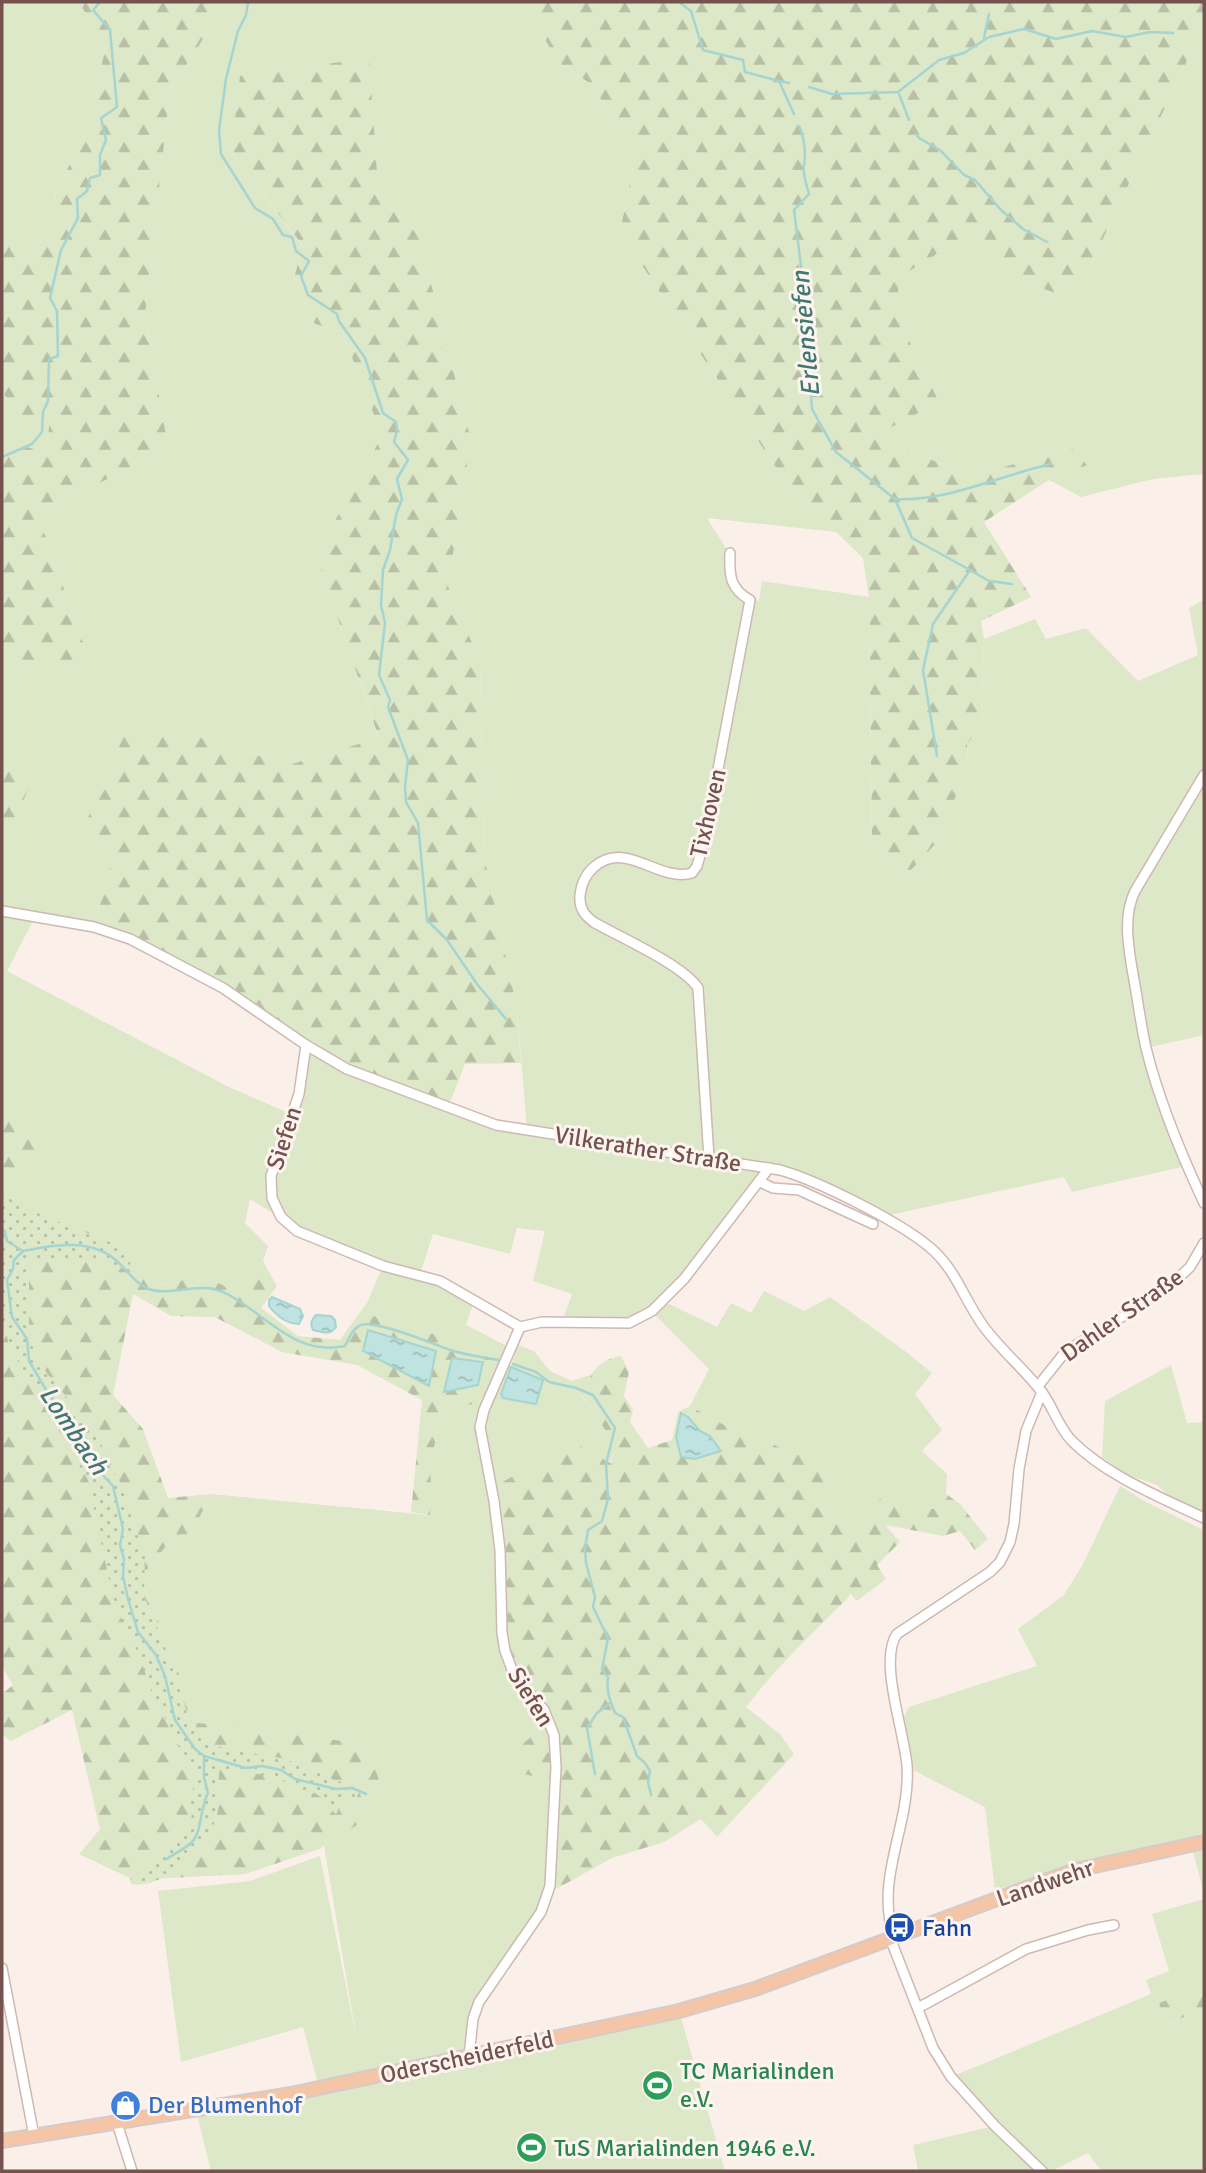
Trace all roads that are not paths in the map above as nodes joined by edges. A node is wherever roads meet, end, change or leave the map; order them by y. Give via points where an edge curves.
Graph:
1 (730, 553) dead end
2 (1204, 775) edge
3 (2, 911) edge
4 (306, 1045) junction
5 (709, 1158) junction
6 (769, 1168) junction
7 (760, 1182) junction
8 (1204, 1203) edge
9 (867, 1225) dead end
10 (1204, 1244) edge
11 (520, 1326) junction
12 (1040, 1389) junction
13 (1204, 1518) edge
14 (1204, 1842) edge
15 (1114, 1925) dead end
16 (892, 1938) junction
17 (2, 1968) edge
18 (918, 2008) junction
19 (469, 2056) junction
20 (117, 2123) junction
21 (34, 2136) junction
22 (2, 2141) edge
23 (132, 2171) edge
24 (1042, 2171) edge

1 - 5 street, Tixhoven via 729,577 737,592 750,600 697,866 692,873 679,874 637,860 610,859 588,873 580,896 584,914 595,923 678,971 698,988
2 - 8 street via 1135,891 1127,916 1146,1049 1186,1166
3 - 4 street, Vilkerather Straße via 94,927 130,939 223,989
4 - 5 street, Vilkerather Straße via 347,1069 496,1125
4 - 11 street, Siefen via 299,1094 271,1176 272,1198 281,1217 297,1231 383,1266 440,1281
5 - 6 street, Vilkerather Straße
6 - 7 street
6 - 12 street, Vilkerather Straße via 802,1177 923,1241 950,1269 986,1330
7 - 9 street via 799,1190
7 - 11 street via 652,1311 629,1323
10 - 12 street, Dahler Straße via 1190,1267 1172,1283 1066,1351
11 - 19 street, Siefen via 480,1427 500,1550 505,1651 514,1675 544,1710 554,1735 550,1886 541,1912 479,2002
12 - 13 street, Vilkerather Straße via 1074,1443 1124,1478
12 - 16 street, Dahler Straße via 1021,1451 1007,1550 990,1572 897,1634 890,1649 908,1781 888,1884
14 - 16 main road, Landwehr via 1072,1871
15 - 18 street via 1026,1949
16 - 18 street
16 - 19 main road, Oderscheiderfeld via 718,2001
17 - 21 street
18 - 24 street via 933,2048 951,2077
19 - 20 main road, Oderscheiderfeld via 290,2094
20 - 21 main road, Oderscheiderfeld
20 - 23 street
21 - 22 main road, Oderscheiderfeld

